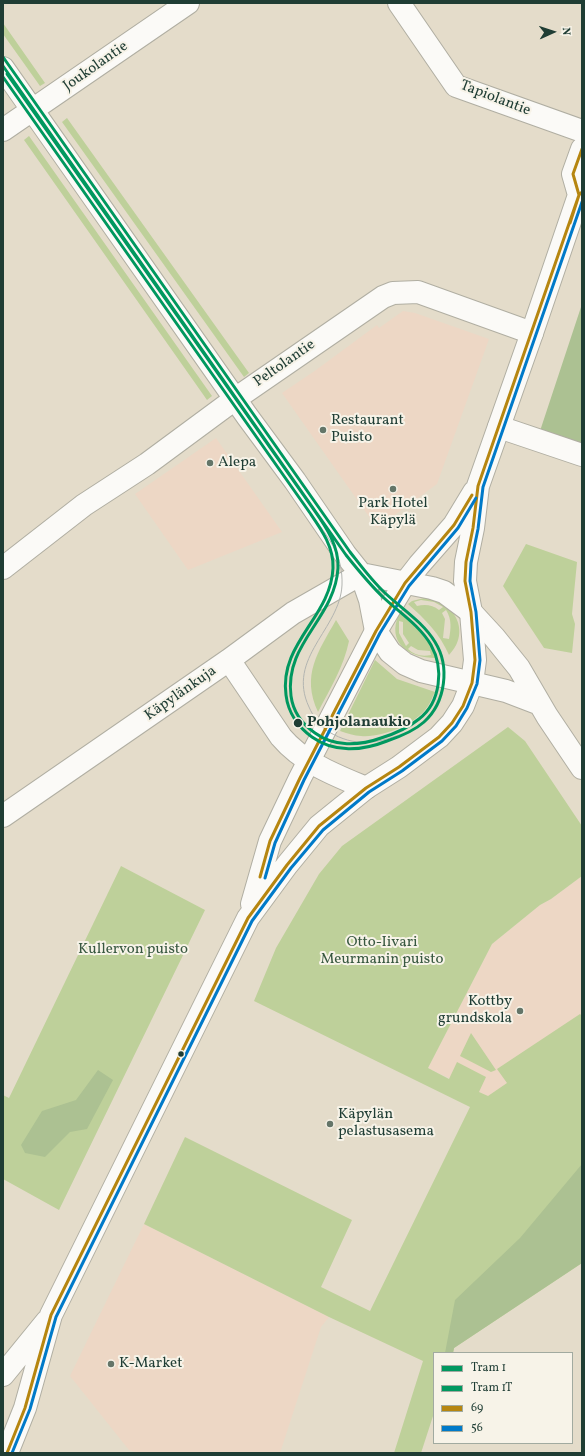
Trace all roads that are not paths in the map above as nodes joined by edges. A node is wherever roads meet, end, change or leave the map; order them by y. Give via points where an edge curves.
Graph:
1 (188, 3) edge
2 (399, 3) edge
3 (3, 68) edge
4 (32, 110) junction
5 (3, 130) edge
6 (582, 131) edge
7 (582, 149) edge
8 (580, 193) edge
9 (532, 333) junction
10 (235, 398) junction
11 (499, 427) junction
12 (582, 455) edge
13 (478, 486) junction
14 (3, 568) edge
15 (361, 574) junction
16 (405, 583) junction
17 (471, 612) junction
18 (376, 631) junction
19 (229, 660) junction
20 (472, 683) junction
21 (540, 704) junction
22 (309, 761) junction
23 (582, 768) edge
24 (366, 788) junction
25 (3, 816) edge
26 (248, 918) junction
27 (51, 1315) junction
28 (3, 1374) edge
29 (7, 1453) edge

1 - 4 street, Joukolantie
2 - 6 street, Tapiolantie via 456,86
3 - 4 street
4 - 5 street, Joukolantie
4 - 10 street
7 - 8 street via 574,174
8 - 9 street
9 - 10 street, Peltolantie via 418,292 393,293 374,302
9 - 11 street
10 - 14 street, Peltolantie via 147,464 84,505
10 - 15 street
11 - 12 street
11 - 13 street
13 - 16 street via 454,525
13 - 17 street via 466,562 465,581
15 - 16 street
15 - 18 street via 370,600
15 - 19 street, Käpylänkuja via 294,613
16 - 17 street via 444,592
16 - 18 street
17 - 20 street via 475,660
17 - 21 street via 519,668
18 - 20 street via 390,652 405,664 431,674
18 - 22 street
19 - 22 street via 281,737 289,747
19 - 25 street, Käpylänkuja
20 - 21 street via 506,691
20 - 24 street via 452,723 439,737
21 - 23 street
22 - 24 street
22 - 26 street via 270,842
24 - 26 street via 319,826
26 - 27 street
27 - 28 street
27 - 29 street via 25,1408

